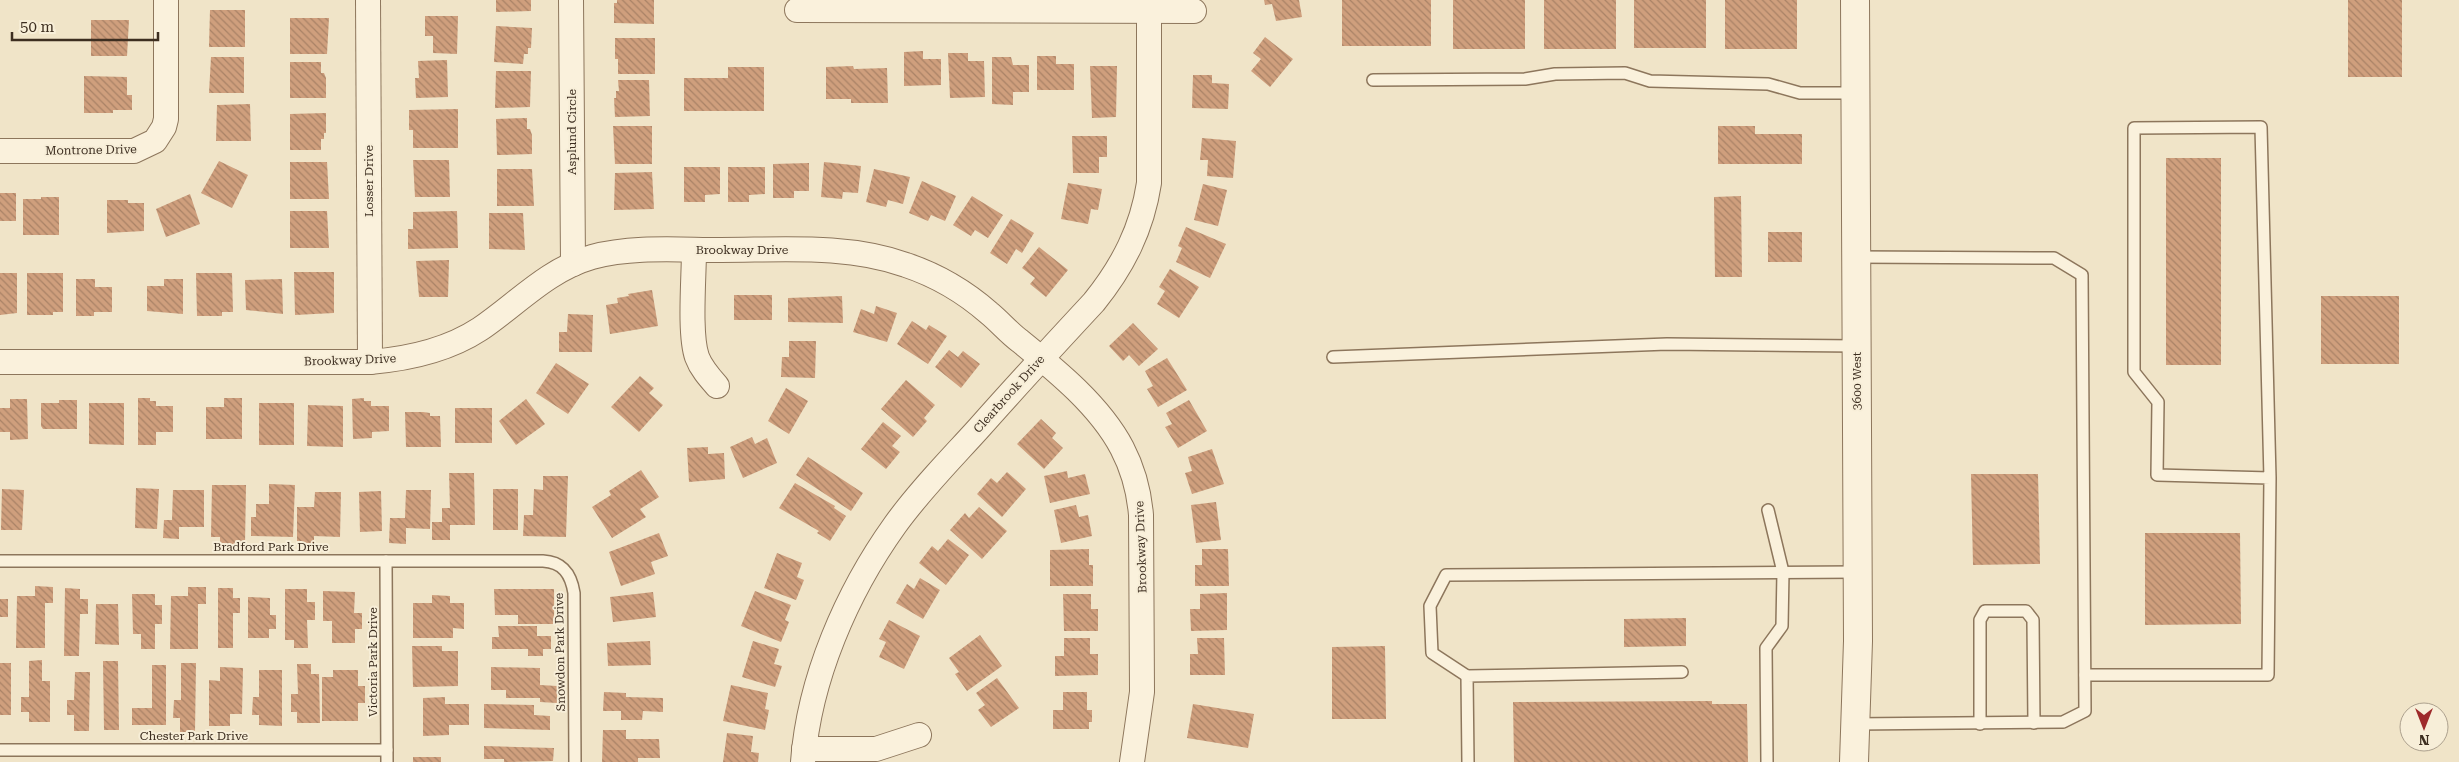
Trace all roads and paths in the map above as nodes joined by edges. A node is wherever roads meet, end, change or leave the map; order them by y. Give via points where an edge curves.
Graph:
1 (166, 0) edge
2 (368, 0) edge
3 (571, 0) edge
4 (1855, 0) edge
5 (994, 5) edge
6 (797, 10) dead end
7 (1150, 11) junction
8 (1194, 11) dead end
9 (1373, 80) dead end
10 (1856, 93) junction
11 (0, 151) edge
12 (694, 250) junction
13 (1856, 257) junction
14 (573, 264) junction
15 (1857, 346) junction
16 (1333, 357) dead end
17 (1041, 359) junction
18 (0, 362) edge
19 (370, 362) junction
20 (717, 386) dead end
21 (2270, 478) junction
22 (1768, 510) dead end
23 (0, 561) edge
24 (386, 561) junction
25 (543, 561) joint
26 (1783, 572) junction
27 (1858, 572) junction
28 (1682, 672) dead end
29 (2085, 675) junction
30 (1467, 676) junction
31 (2034, 723) junction
32 (1854, 724) junction
33 (1980, 724) junction
34 (919, 735) dead end
35 (0, 750) edge
36 (387, 750) junction
37 (804, 756) edge
38 (387, 762) edge
39 (575, 762) edge
40 (1132, 762) edge
41 (1468, 762) edge
42 (1767, 762) edge
43 (1854, 762) edge

1 - 11 street, Montrone Drive via 166,119 155,141 134,151
2 - 19 street, Losser Drive
3 - 14 street, Asplund Circle
4 - 10 street, 3600 West
5 - 6 street
5 - 7 street
7 - 8 street
7 - 17 street, Clearbrook Drive via 1150,162 1143,212 1132,246 1117,272
9 - 10 lane via 1525,80 1555,74 1624,73 1650,81 1768,84 1800,93
10 - 13 street, 3600 West
12 - 14 street, Brookway Drive via 613,252
12 - 17 street, Brookway Drive via 814,250 875,256 904,264 970,298
12 - 20 street via 697,357
13 - 15 street, 3600 West
13 - 29 lane via 2054,258 2082,275
14 - 19 street, Brookway Drive via 515,300 479,330 410,357
15 - 16 lane via 1668,344
15 - 27 street, 3600 West
17 - 37 street, Clearbrook Drive via 914,500 861,578 821,676
17 - 40 street, Brookway Drive via 1104,422 1121,447 1139,494 1142,692
18 - 19 street, Brookway Drive
21 - 21 lane via 2261,127 2134,128 2134,372 2158,402 2157,475
21 - 29 lane via 2268,676
22 - 26 lane
23 - 24 lane, Bradford Park Drive
24 - 25 lane, Bradford Park Drive
24 - 36 lane, Victoria Park Drive
25 - 39 lane, Snowdon Park Drive via 563,568 573,582
26 - 27 lane
26 - 30 lane via 1446,575 1430,606 1432,653
26 - 42 lane via 1782,626 1766,648
27 - 32 street, 3600 West
28 - 30 lane
29 - 31 lane via 2085,711 2063,722
30 - 41 lane
31 - 33 lane
31 - 33 lane via 2033,620 2026,611 1985,611 1980,620
32 - 33 lane
32 - 43 street, 3600 West
34 - 37 street via 876,749
35 - 36 lane, Chester Park Drive
36 - 38 lane, Victoria Park Drive

